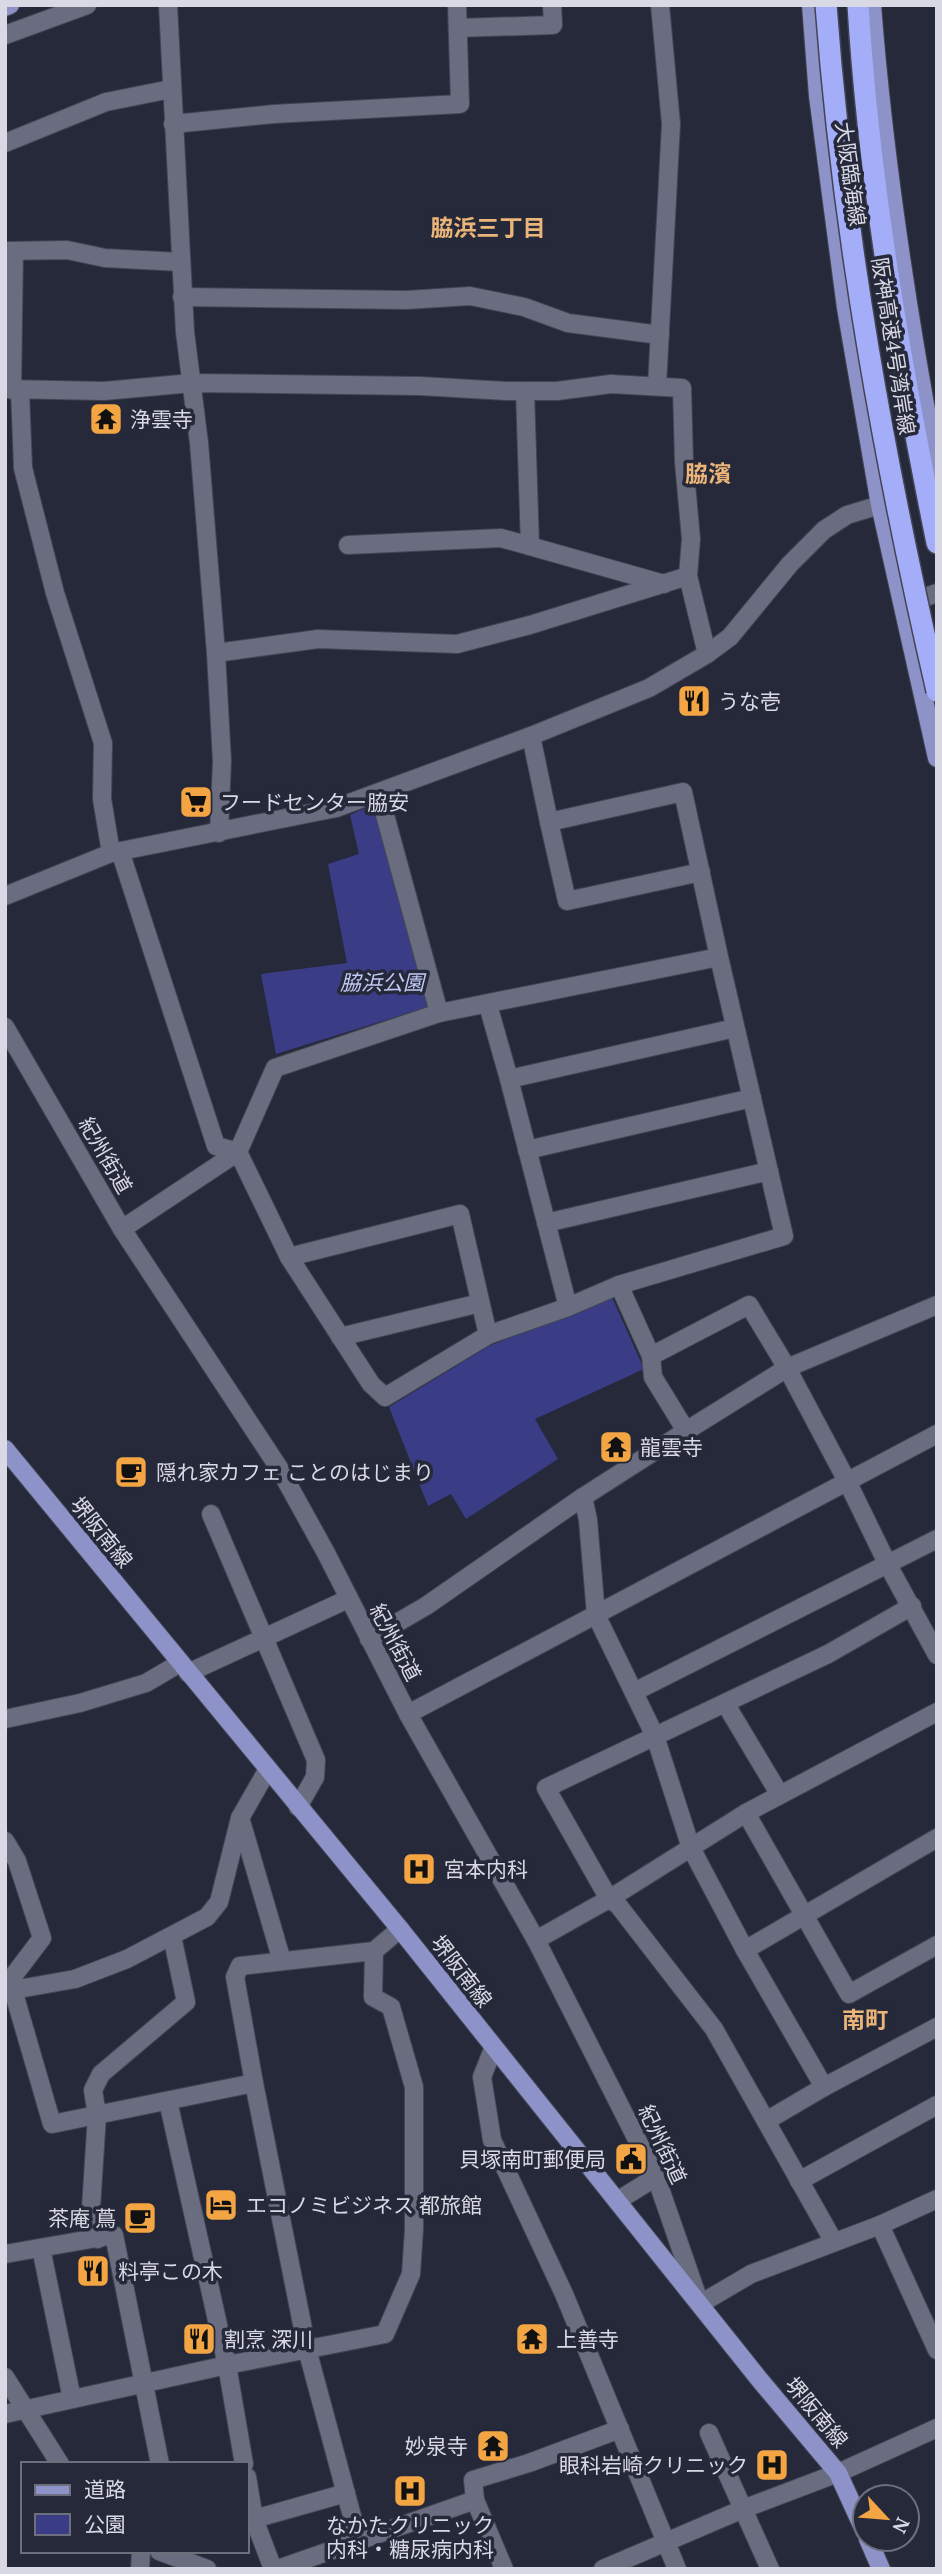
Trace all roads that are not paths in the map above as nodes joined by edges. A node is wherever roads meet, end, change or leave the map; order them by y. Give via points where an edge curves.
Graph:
1 (87, 5) edge
2 (168, 5) edge
3 (457, 5) edge
4 (552, 5) edge
5 (660, 5) edge
6 (811, 5) edge
7 (827, 5) edge
8 (858, 5) edge
9 (872, 5) edge
10 (458, 28) junction
11 (5, 35) edge
12 (171, 89) junction
13 (173, 124) junction
14 (5, 143) edge
15 (10, 251) edge
16 (180, 262) junction
17 (182, 297) junction
18 (660, 335) junction
19 (191, 383) junction
20 (657, 386) junction
21 (12, 390) edge
22 (525, 391) junction
23 (937, 470) edge
24 (880, 505) junction
25 (937, 543) edge
26 (348, 545) dead end
27 (530, 546) junction
28 (688, 576) junction
29 (664, 584) junction
30 (937, 593) edge
31 (902, 605) junction
32 (937, 630) edge
33 (911, 640) junction
34 (216, 653) junction
35 (707, 654) junction
36 (937, 691) edge
37 (531, 736) junction
38 (937, 758) edge
39 (379, 793) junction
40 (549, 822) junction
41 (219, 833) junction
42 (116, 852) junction
43 (701, 872) junction
44 (5, 896) edge
45 (719, 957) junction
46 (488, 1006) junction
47 (439, 1013) junction
48 (5, 1027) edge
49 (736, 1028) junction
50 (509, 1079) junction
51 (752, 1098) junction
52 (527, 1150) junction
53 (239, 1152) junction
54 (769, 1171) junction
55 (546, 1223) junction
56 (122, 1229) junction
57 (289, 1257) junction
58 (619, 1285) junction
59 (480, 1303) junction
60 (937, 1305) edge
61 (568, 1307) junction
62 (488, 1335) junction
63 (340, 1337) junction
64 (651, 1356) junction
65 (786, 1368) junction
66 (686, 1431) junction
67 (937, 1434) edge
68 (5, 1449) edge
69 (847, 1481) junction
70 (583, 1497) junction
71 (211, 1514) dead end
72 (937, 1539) edge
73 (888, 1565) junction
74 (348, 1598) junction
75 (912, 1606) junction
76 (596, 1615) junction
77 (264, 1638) junction
78 (369, 1639) junction
79 (937, 1655) edge
80 (184, 1668) junction
81 (634, 1692) junction
82 (725, 1703) junction
83 (937, 1712) edge
84 (408, 1714) junction
85 (5, 1719) edge
86 (655, 1737) junction
87 (268, 1769) junction
88 (780, 1795) junction
89 (298, 1807) junction
90 (746, 1813) junction
91 (240, 1818) junction
92 (937, 1838) edge
93 (5, 1840) edge
94 (691, 1848) junction
95 (609, 1899) junction
96 (806, 1915) junction
97 (400, 1929) junction
98 (172, 1936) junction
99 (536, 1940) junction
100 (937, 1945) edge
101 (745, 1950) junction
102 (374, 1951) junction
103 (282, 1961) junction
104 (13, 1990) junction
105 (937, 2027) edge
106 (494, 2049) junction
107 (254, 2083) junction
108 (824, 2087) junction
109 (168, 2101) junction
110 (937, 2105) edge
111 (97, 2115) junction
112 (766, 2121) junction
113 (656, 2177) junction
114 (799, 2181) junction
115 (937, 2199) edge
116 (617, 2202) junction
117 (880, 2225) junction
118 (98, 2239) junction
119 (834, 2242) junction
120 (41, 2248) junction
121 (5, 2254) edge
122 (700, 2304) junction
123 (307, 2349) junction
124 (937, 2350) edge
125 (227, 2365) junction
126 (5, 2377) edge
127 (144, 2383) junction
128 (72, 2399) junction
129 (27, 2409) junction
130 (5, 2414) edge
131 (937, 2428) edge
132 (620, 2429) junction
133 (709, 2432) dead end
134 (59, 2462) edge
135 (160, 2462) edge
136 (244, 2462) edge
137 (838, 2473) junction
138 (248, 2488) edge
139 (346, 2493) junction
140 (475, 2500) junction
141 (851, 2501) edge
142 (743, 2509) junction
143 (251, 2520) edge
144 (359, 2542) junction
145 (667, 2542) junction
146 (164, 2553) edge
147 (207, 2569) edge
148 (275, 2569) edge
149 (504, 2569) edge
150 (603, 2569) edge
151 (677, 2569) edge
152 (771, 2569) edge

1 - 11 street
2 - 12 street
3 - 10 street
4 - 10 street via 553,25
5 - 18 street via 671,124
6 - 24 main road, 大阪臨海線 via 846,308
7 - 36 highway, 阪神高速4号湾岸線, bridge via 842,165 864,321 886,452
8 - 25 highway, 阪神高速4号湾岸線 via 892,303
9 - 23 main road, 大阪臨海線 via 895,219
10 - 13 street via 460,104 261,114
12 - 13 street
12 - 14 street via 106,102
13 - 16 street
15 - 16 street via 67,250 105,258
15 - 21 street
16 - 17 street
17 - 18 street via 406,300 470,296 524,307 568,323
17 - 19 street
18 - 20 street
19 - 21 street via 104,391
19 - 22 street
19 - 34 street
20 - 22 street via 611,384
20 - 28 street via 682,388 691,540
21 - 42 street via 23,468 55,593 103,743 102,799
22 - 27 street
24 - 31 main road, 大阪臨海線
24 - 35 street via 848,515 824,530 730,637
26 - 27 street via 501,538
27 - 29 street
28 - 29 street
28 - 35 street
29 - 34 street via 457,644 318,639
30 - 31 street
31 - 33 main road, 大阪臨海線
32 - 33 street
33 - 38 main road, 大阪臨海線
34 - 41 street via 222,761
35 - 37 street via 649,688
37 - 39 street
37 - 40 street
39 - 41 street via 336,808
39 - 47 street
40 - 43 street via 567,901
40 - 43 street via 683,792
41 - 42 street
42 - 44 street
42 - 53 street via 216,1146
43 - 45 street
45 - 46 street
45 - 49 street
46 - 47 street
46 - 50 street
47 - 53 street via 275,1068
48 - 56 street, 紀州街道
49 - 50 street
49 - 51 street
50 - 52 street
51 - 52 street
51 - 54 street
52 - 55 street
53 - 56 street
53 - 57 street
54 - 55 street
54 - 58 street via 784,1236
55 - 61 street
56 - 74 street, 紀州街道 via 279,1468
57 - 59 street via 460,1214
57 - 63 street
58 - 61 street
58 - 64 street
59 - 62 street
59 - 63 street
60 - 65 street
61 - 62 street
62 - 63 street via 385,1397 370,1384
64 - 65 street via 749,1305
64 - 66 street via 653,1377
65 - 66 street
65 - 69 street
66 - 70 street
67 - 69 street
68 - 80 main road, 堺阪南線
69 - 73 street
69 - 76 street
70 - 76 street
70 - 78 street via 426,1606
71 - 77 street
72 - 73 street
73 - 75 street
73 - 81 street
74 - 77 street
74 - 78 street, 紀州街道
75 - 79 street
75 - 82 street via 828,1654
76 - 81 street
76 - 84 street
77 - 80 street
77 - 89 street via 316,1760 315,1777
78 - 84 street, 紀州街道
80 - 85 street via 80,1703
80 - 87 main road, 堺阪南線
81 - 86 street
82 - 86 street
82 - 88 street
83 - 88 street
84 - 99 street, 紀州街道
86 - 94 street
86 - 95 street via 546,1788
87 - 89 main road, 堺阪南線
87 - 91 street
88 - 90 street
89 - 97 main road, 堺阪南線
90 - 94 street
90 - 96 street
91 - 98 street via 219,1902 206,1917
91 - 103 street
92 - 96 street
93 - 104 street via 17,1861 42,1938 14,1975
94 - 95 street
94 - 101 street
95 - 99 street
95 - 112 street via 714,2029
96 - 100 street via 849,1994
96 - 101 street
97 - 102 street
97 - 106 main road, 堺阪南線
98 - 104 street via 75,1979
98 - 111 street via 186,2001 101,2074 93,2091
99 - 113 street, 紀州街道
101 - 108 street
102 - 103 street
102 - 123 street via 373,1997 391,2007 414,2087 411,2274 385,2334
103 - 107 street via 240,1966 235,1977
104 - 111 street via 52,2124
105 - 108 street
106 - 116 main road, 堺阪南線
106 - 132 street via 482,2077 492,2140
107 - 109 street
107 - 123 street
108 - 112 street
109 - 111 street
109 - 125 street
110 - 114 street
111 - 118 street via 91,2208
112 - 114 street
113 - 116 street
113 - 122 street, 紀州街道
114 - 119 street
115 - 117 street
116 - 122 main road, 堺阪南線
117 - 119 street
117 - 124 street
118 - 120 street
118 - 127 street via 114,2235
119 - 122 street via 751,2274
120 - 121 street
120 - 128 street
122 - 137 main road, 堺阪南線
123 - 125 street
123 - 139 street
125 - 127 street
125 - 136 street
126 - 129 street
127 - 128 street
127 - 135 street
128 - 129 street
129 - 130 street
129 - 134 street
131 - 137 street
132 - 140 street via 473,2480
132 - 145 street
133 - 142 street
137 - 141 main road, 堺阪南線
137 - 142 street
138 - 143 street
139 - 143 street
139 - 144 street
140 - 144 street
140 - 149 street
142 - 145 street
142 - 152 street
143 - 148 street
144 - 148 street
145 - 150 street
145 - 151 street
146 - 147 street

